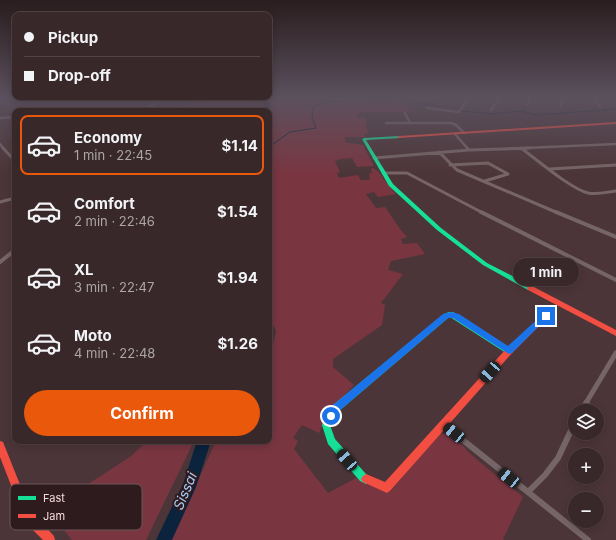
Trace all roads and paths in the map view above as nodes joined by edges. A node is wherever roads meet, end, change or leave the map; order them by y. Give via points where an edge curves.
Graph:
1 (452, 123) edge
2 (613, 123) edge
3 (464, 133) junction
4 (455, 134) junction
5 (0, 144) edge
6 (616, 144) edge
7 (521, 148) junction
8 (469, 150) junction
9 (439, 152) junction
10 (12, 158) edge
11 (374, 158) junction
12 (450, 165) junction
13 (616, 165) edge
14 (550, 169) junction
15 (383, 173) junction
16 (484, 182) junction
17 (616, 191) edge
18 (10, 198) edge
19 (0, 202) edge
20 (616, 237) edge
21 (12, 255) edge
22 (0, 262) edge
23 (616, 280) edge
24 (546, 316) dead end
25 (616, 333) edge
26 (509, 351) junction
27 (616, 353) edge
28 (585, 404) edge
29 (444, 424) junction
30 (568, 435) edge
31 (0, 445) edge
32 (15, 484) edge
33 (528, 492) junction
34 (41, 530) edge
35 (50, 540) edge
36 (588, 540) edge

1 - 3 street
2 - 3 street
3 - 4 street
4 - 8 street
4 - 11 street via 365,139
5 - 10 street
6 - 7 street
7 - 8 street
7 - 14 street
8 - 9 street
9 - 11 street
9 - 12 street
11 - 15 street
12 - 16 street
12 - 16 street via 488,163 508,174
13 - 14 street
14 - 17 street via 585,192
15 - 23 street via 407,173
15 - 25 street via 391,185 417,210 485,264
16 - 20 street
18 - 19 street
21 - 22 street
24 - 26 street
26 - 29 street
26 - 29 street via 456,316 446,316 336,408 326,425 331,441 363,478 387,488
27 - 28 street
29 - 33 street
30 - 33 street via 558,458
31 - 32 street
33 - 36 street
34 - 35 street

